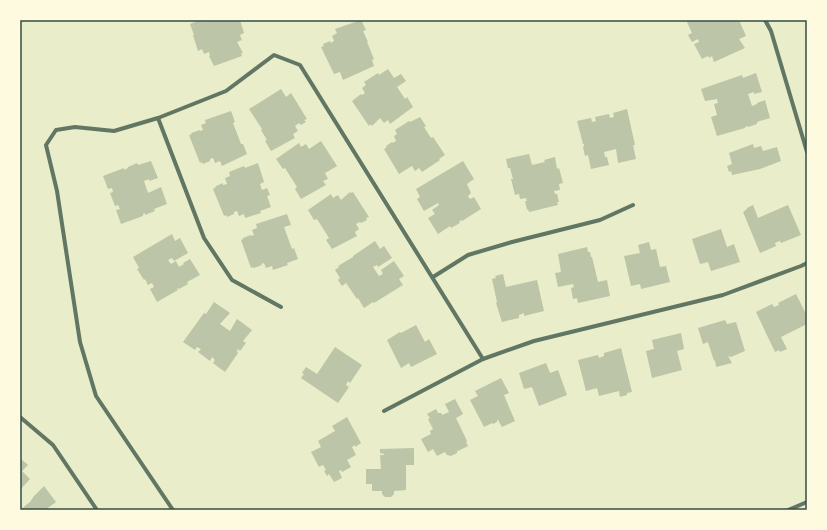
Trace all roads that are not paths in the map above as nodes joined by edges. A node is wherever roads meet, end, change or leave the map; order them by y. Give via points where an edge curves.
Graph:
1 (765, 20) edge
2 (158, 118) junction
3 (807, 152) edge
4 (633, 204) dead end
5 (807, 263) edge
6 (433, 277) junction
7 (281, 307) dead end
8 (483, 359) junction
9 (384, 411) dead end
10 (20, 416) edge
11 (807, 502) edge
12 (97, 510) edge
13 (173, 510) edge
14 (788, 510) edge

1 - 3 street via 771,31
2 - 6 street via 226,91 274,55 300,65
2 - 7 street via 204,238 232,280
2 - 13 street via 114,131 75,126 56,130 46,145 57,191 80,342 96,396
4 - 6 street via 600,220 468,255
5 - 8 street via 723,295 534,341
6 - 8 street
8 - 9 street
10 - 12 street via 53,445
11 - 14 street

